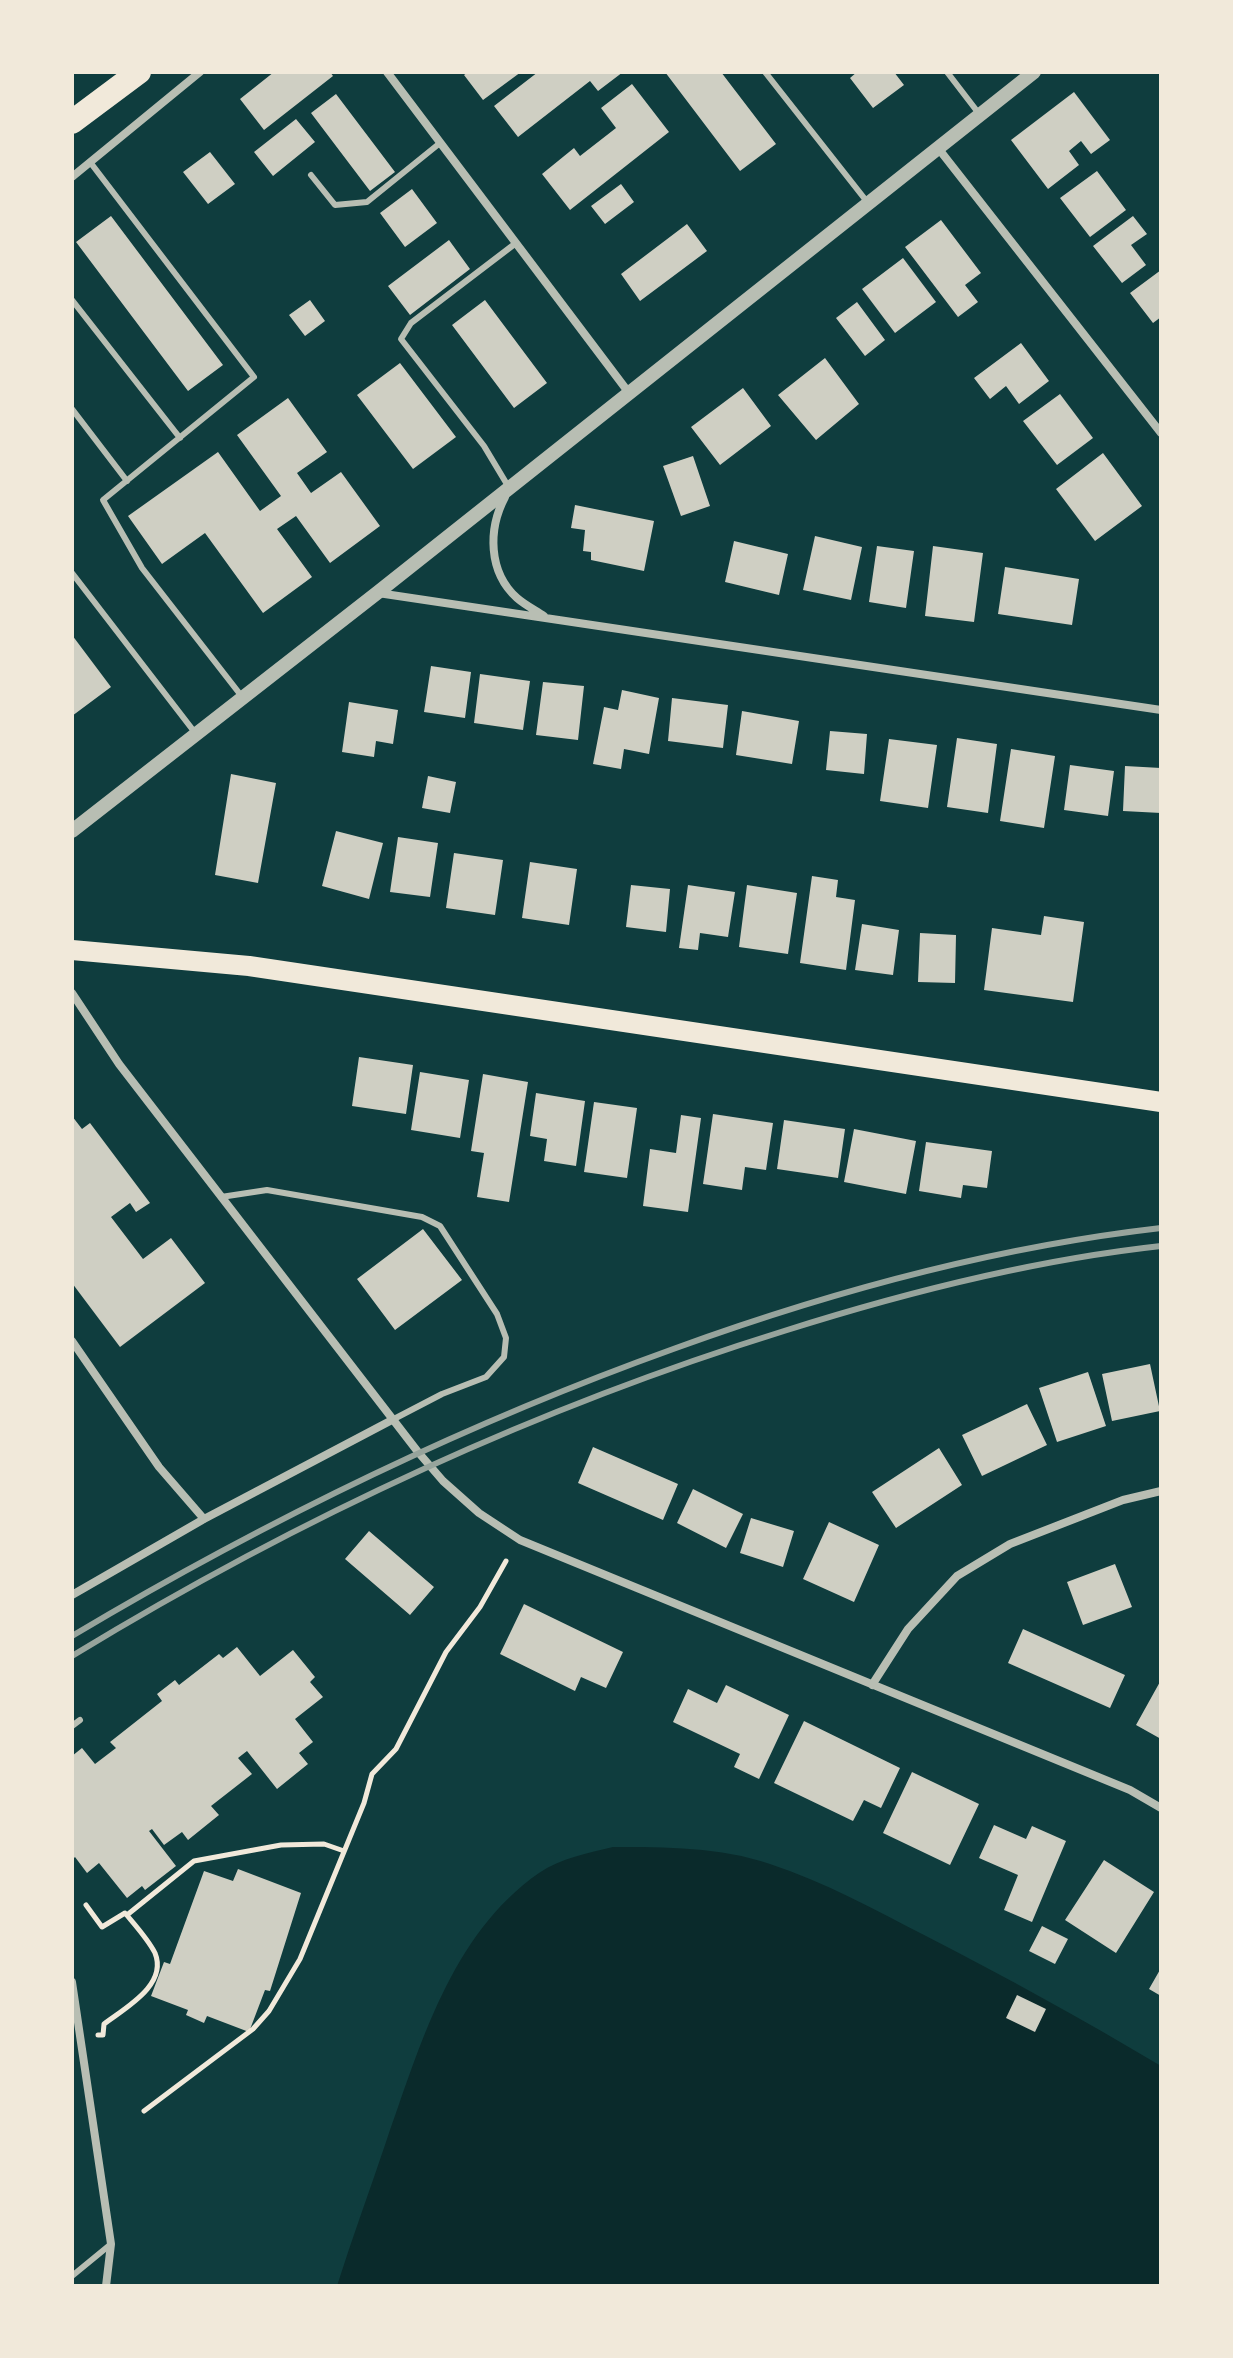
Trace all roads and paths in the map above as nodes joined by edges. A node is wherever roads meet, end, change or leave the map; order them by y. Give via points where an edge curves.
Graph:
1 (139, 72) edge
2 (200, 72) edge
3 (387, 72) edge
4 (765, 72) edge
5 (947, 72) edge
6 (1034, 72) edge
7 (980, 115) junction
8 (72, 122) edge
9 (440, 143) junction
10 (938, 148) junction
11 (90, 162) junction
12 (311, 175) dead end
13 (72, 177) edge
14 (868, 203) junction
15 (516, 243) junction
16 (72, 300) edge
17 (629, 393) junction
18 (72, 409) edge
19 (1161, 433) edge
20 (180, 438) junction
21 (127, 481) junction
22 (509, 488) junction
23 (72, 573) edge
24 (377, 593) junction
25 (548, 619) junction
26 (243, 698) junction
27 (1161, 710) edge
28 (196, 734) junction
29 (72, 831) edge
30 (72, 950) edge
31 (72, 993) edge
32 (1161, 1102) edge
33 (221, 1197) junction
34 (72, 1341) edge
35 (392, 1420) junction
36 (1161, 1491) edge
37 (204, 1519) junction
38 (506, 1561) dead end
39 (72, 1595) edge
40 (872, 1685) junction
41 (80, 1720) dead end
42 (72, 1726) edge
43 (1161, 1808) edge
44 (344, 1851) junction
45 (86, 1905) dead end
46 (127, 1915) junction
47 (72, 1982) edge
48 (98, 2035) dead end
49 (144, 2111) dead end
50 (111, 2244) junction
51 (72, 2276) edge
52 (106, 2286) edge

1 - 8 highway
2 - 11 street
3 - 9 street
4 - 14 lane
5 - 7 lane
6 - 7 street
7 - 10 street
9 - 12 lane via 367,202 335,205
9 - 15 street
10 - 14 street
10 - 19 street
11 - 13 street
11 - 20 lane via 254,377
14 - 17 street
15 - 17 street
15 - 22 lane via 411,323 401,339 484,446
16 - 20 lane
17 - 22 street
18 - 21 lane
20 - 21 lane
21 - 26 lane via 103,500 142,568
22 - 24 street
22 - 25 street via 493,532 499,571 516,597
23 - 28 lane
24 - 25 street
24 - 26 street
25 - 27 street
26 - 28 street
28 - 29 street
30 - 32 main road via 249,966
31 - 33 street
33 - 35 street
33 - 35 lane via 267,1190 422,1217 440,1226 497,1314 506,1338 504,1357 486,1377
34 - 37 street via 159,1467
35 - 37 street
35 - 40 street via 443,1481 520,1540
36 - 40 street via 1123,1500 1010,1544 957,1576 908,1629
37 - 39 street
38 - 44 path via 446,1652 396,1749 372,1774
40 - 43 street via 1130,1790
41 - 42 lane
44 - 46 path via 324,1844 281,1845 194,1861
44 - 49 path via 300,1959 269,2011 253,2029
45 - 46 path via 102,1927
46 - 48 path via 156,1956 156,1973 150,1989 104,2024 103,2035
47 - 50 street
50 - 51 lane
50 - 52 street

